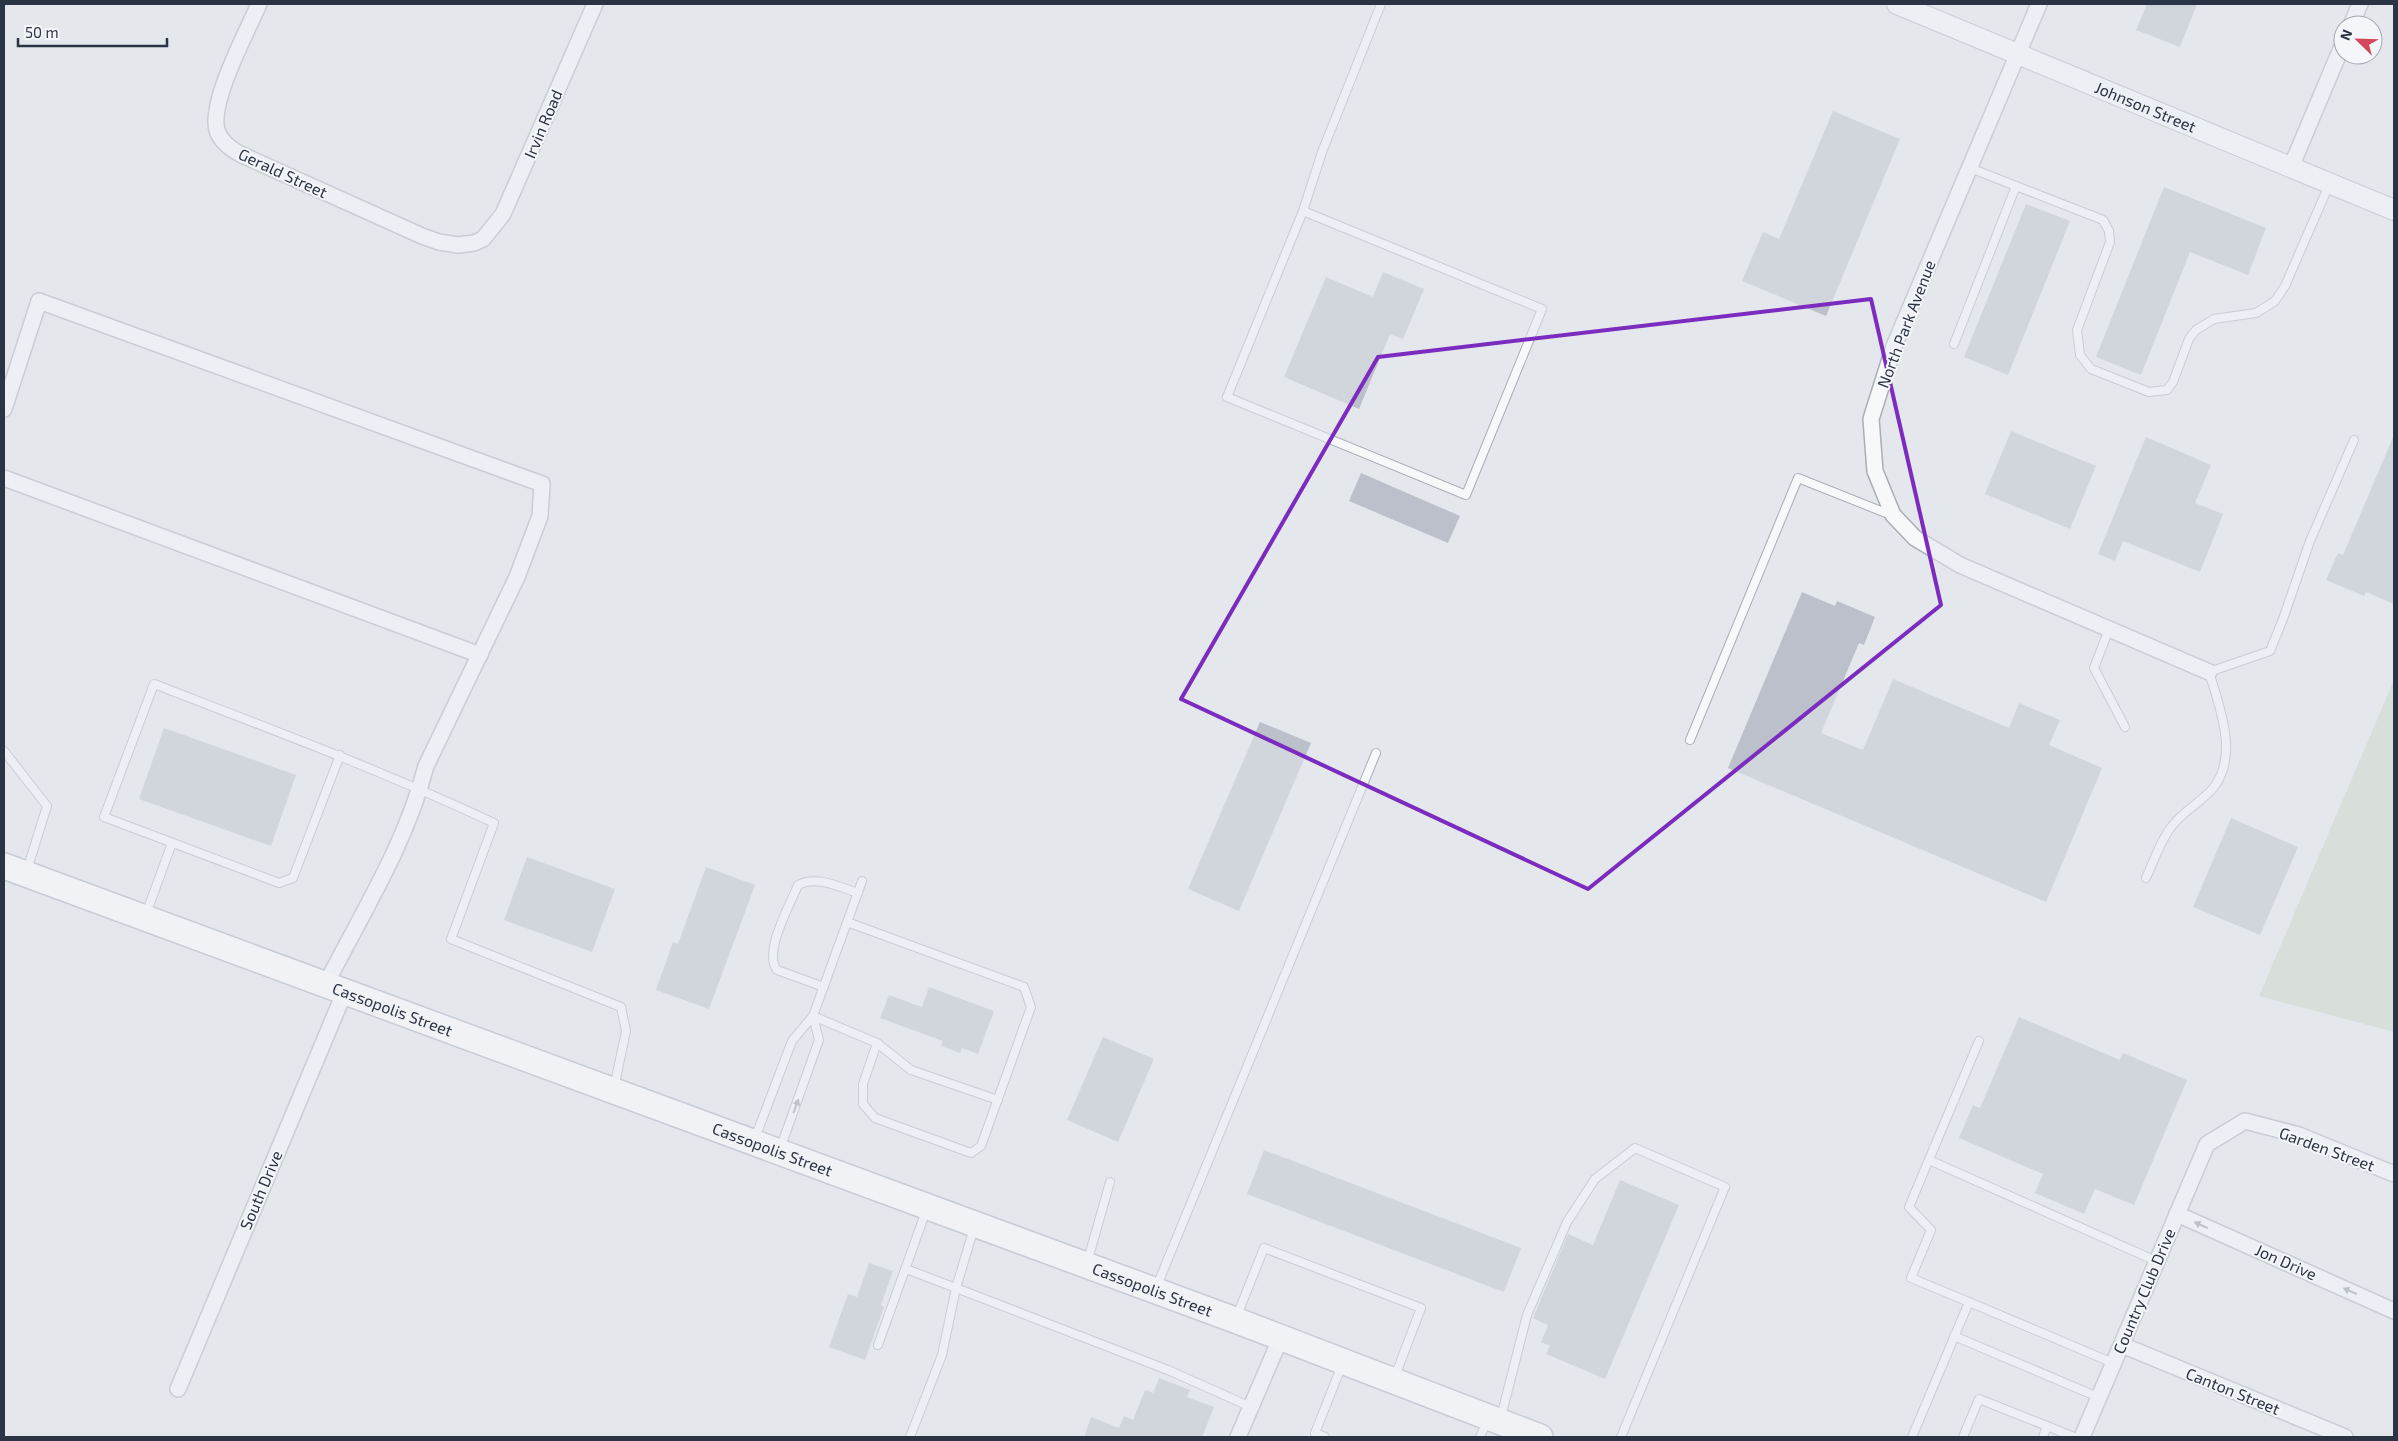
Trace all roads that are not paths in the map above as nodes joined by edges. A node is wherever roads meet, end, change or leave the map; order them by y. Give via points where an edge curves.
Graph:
1 (259, 4) edge
2 (595, 4) edge
3 (1381, 4) edge
4 (1897, 4) edge
5 (2039, 4) edge
6 (2018, 55) junction
7 (2334, 65) edge
8 (2291, 167) junction
9 (1970, 168) junction
10 (2330, 183) junction
11 (2016, 186) junction
12 (2394, 210) edge
13 (1303, 211) junction
14 (483, 239) joint
15 (1954, 344) dead end
16 (4, 408) edge
17 (2354, 440) dead end
18 (4, 478) edge
19 (1893, 516) junction
20 (2109, 630) junction
21 (480, 655) junction
22 (2209, 672) junction
23 (2125, 727) dead end
24 (1690, 740) dead end
25 (4, 751) edge
26 (1376, 753) dead end
27 (340, 755) junction
28 (420, 789) junction
29 (172, 843) junction
30 (15, 870) edge
31 (2146, 878) dead end
32 (862, 881) dead end
33 (858, 893) junction
34 (145, 918) junction
35 (847, 922) junction
36 (824, 986) junction
37 (335, 988) junction
38 (813, 1016) junction
39 (1979, 1041) dead end
40 (877, 1043) junction
41 (614, 1090) junction
42 (998, 1100) junction
43 (753, 1142) junction
44 (2207, 1144) joint
45 (779, 1152) junction
46 (1929, 1160) junction
47 (2394, 1174) edge
48 (1110, 1182) dead end
49 (928, 1206) junction
50 (2177, 1214) junction
51 (975, 1224) junction
52 (2156, 1261) junction
53 (1086, 1265) junction
54 (906, 1270) junction
55 (956, 1288) junction
56 (1155, 1290) junction
57 (1968, 1302) junction
58 (2394, 1311) edge
59 (1235, 1320) junction
60 (1954, 1336) junction
61 (1281, 1337) junction
62 (878, 1345) dead end
63 (2122, 1345) junction
64 (1344, 1361) junction
65 (2113, 1363) junction
66 (1394, 1380) junction
67 (178, 1389) dead end
68 (2098, 1397) junction
69 (1251, 1407) junction
70 (1490, 1425) edge
71 (2047, 1426) junction
72 (910, 1437) edge
73 (1238, 1437) edge
74 (1324, 1437) edge
75 (1540, 1437) edge
76 (1621, 1437) edge
77 (1912, 1437) edge
78 (1963, 1437) edge
79 (2043, 1437) edge
80 (2074, 1437) edge
81 (2082, 1437) edge
82 (2344, 1437) edge

1 - 14 street, Gerald Street via 216,108 217,132 228,147 422,236 458,245
2 - 14 street, Irvin Road via 503,214
3 - 13 lane via 1322,152
4 - 6 street, Johnson Street
5 - 6 street, North Park Avenue
6 - 8 street, Johnson Street
6 - 9 street, North Park Avenue
7 - 8 street
8 - 10 street, Johnson Street
9 - 11 lane
9 - 19 street, North Park Avenue via 1894,346 1870,419 1875,471
10 - 11 lane via 2285,286 2275,301 2256,313 2214,318 2196,330 2189,339 2173,382 2167,390 2155,393 2091,369 2080,355 2076,330 2110,242 2103,220
10 - 12 street, Johnson Street
11 - 15 lane
13 - 13 lane via 1227,397 1466,495 1542,309
16 - 21 street, South Drive via 39,301 542,484 540,516 517,576
17 - 22 lane via 2310,541 2270,650
18 - 21 street
19 - 20 street, North Park Avenue via 1914,538 1960,565
19 - 24 lane via 1798,478
20 - 22 street, North Park Avenue
20 - 23 lane via 2094,668
21 - 28 street, South Drive via 426,766
22 - 31 lane via 2223,721 2226,758 2222,773 2214,786 2173,824
25 - 30 lane via 47,806
26 - 56 lane
27 - 28 lane
27 - 29 lane via 293,878 279,883
27 - 29 lane via 154,684 104,817
28 - 37 street, South Drive
28 - 41 lane via 494,823 451,939 621,1007 626,1031
29 - 34 lane
30 - 34 main road, Cassopolis Street
32 - 33 lane
33 - 35 lane
33 - 36 lane via 818,881 807,881 798,886 772,950 777,970
34 - 37 main road, Cassopolis Street
35 - 36 lane
35 - 42 lane via 1024,987 1032,1007
36 - 38 lane
37 - 41 main road, Cassopolis Street
37 - 67 street, South Drive
38 - 40 lane
38 - 43 lane via 792,1041
45 -> 38 lane via 819,1040
39 - 46 lane
40 - 42 lane via 911,1070
40 - 42 lane via 864,1084 862,1104 875,1118 971,1153 982,1146
41 - 43 main road, Cassopolis Street
43 - 45 main road, Cassopolis Street
44 - 47 street, Garden Street via 2245,1121 2298,1135
44 - 50 street, Country Club Drive
45 - 49 main road, Cassopolis Street
46 - 52 lane
46 - 57 lane via 1909,1207 1931,1230 1911,1278
48 - 53 lane
49 - 51 main road, Cassopolis Street
49 - 54 lane
50 - 52 street, Country Club Drive
58 -> 50 street, Jon Drive
51 - 53 main road, Cassopolis Street
51 - 55 lane
52 - 63 street, Country Club Drive
53 - 56 main road, Cassopolis Street
54 - 55 lane
54 - 62 lane
55 - 69 lane via 1168,1370
55 - 72 lane via 942,1355
56 - 59 main road, Cassopolis Street
57 - 60 lane
57 - 65 lane
59 - 61 main road, Cassopolis Street
59 - 66 lane via 1264,1248 1421,1308
60 - 68 lane
60 - 77 lane
61 - 64 main road, Cassopolis Street
61 - 69 street
63 - 65 street, Country Club Drive
63 - 82 street, Canton Street
64 - 66 main road, Cassopolis Street
64 - 74 lane via 1314,1433
65 - 68 street, Country Club Drive
66 - 70 main road, Cassopolis Street
68 - 81 street, Country Club Drive
69 - 73 street
70 - 75 main road, Cassopolis Street
70 - 76 lane via 1526,1315 1567,1222 1595,1179 1635,1148 1725,1187
71 - 78 lane via 1979,1399
71 - 79 lane
71 - 80 lane

